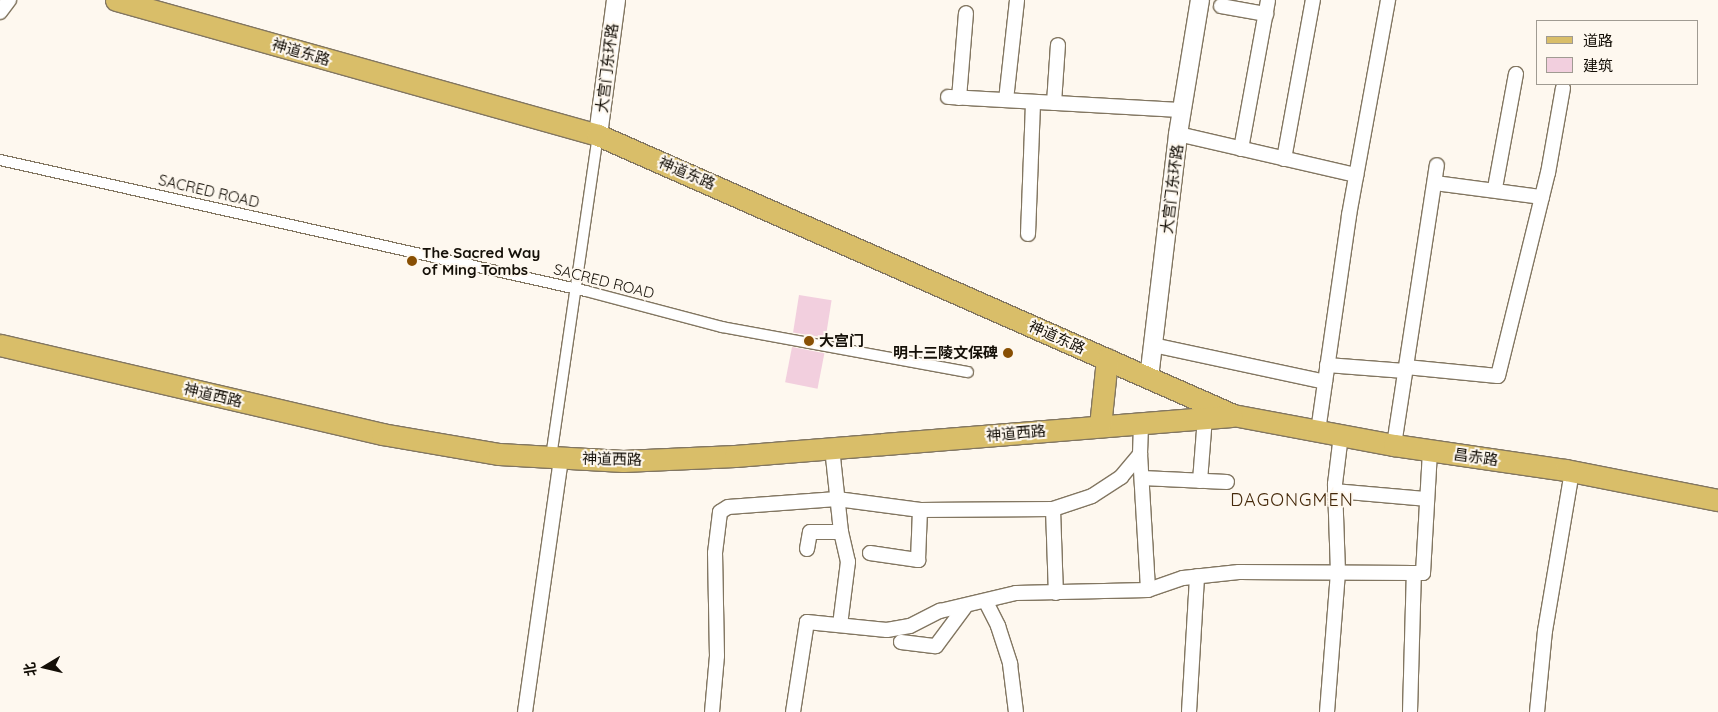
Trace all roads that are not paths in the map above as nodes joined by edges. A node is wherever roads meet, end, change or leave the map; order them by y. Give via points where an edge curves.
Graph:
1 (8, 0) edge
2 (116, 0) edge
3 (616, 0) edge
4 (1017, 0) edge
5 (1200, 0) edge
6 (1313, 0) edge
7 (1388, 0) edge
8 (1222, 3) edge
9 (1267, 7) edge
10 (0, 12) edge
11 (966, 13) dead end
12 (1058, 45) dead end
13 (1516, 74) dead end
14 (1563, 88) dead end
15 (1006, 100) junction
16 (1033, 102) junction
17 (1054, 103) junction
18 (1182, 110) junction
19 (1178, 134) junction
20 (598, 135) junction
21 (1241, 149) junction
22 (1284, 159) junction
23 (0, 160) edge
24 (1437, 165) dead end
25 (1356, 175) junction
26 (1435, 183) junction
27 (1495, 188) junction
28 (1542, 197) junction
29 (1028, 234) dead end
30 (575, 288) junction
31 (0, 345) edge
32 (1153, 345) junction
33 (1107, 359) junction
34 (1327, 365) junction
35 (1406, 369) junction
36 (968, 372) dead end
37 (1150, 378) junction
38 (1325, 382) junction
39 (1234, 415) junction
40 (1205, 418) junction
41 (1141, 423) junction
42 (1100, 426) junction
43 (1318, 431) junction
44 (1341, 435) junction
45 (1394, 445) junction
46 (832, 448) junction
47 (1430, 450) junction
48 (1140, 454) junction
49 (556, 457) junction
50 (1572, 472) junction
51 (1142, 478) junction
52 (1200, 481) junction
53 (1227, 482) dead end
54 (1335, 490) junction
55 (837, 499) junction
56 (1427, 499) junction
57 (1718, 500) edge
58 (1053, 509) junction
59 (920, 510) junction
60 (841, 532) junction
61 (807, 549) dead end
62 (870, 553) dead end
63 (1338, 572) junction
64 (1414, 573) junction
65 (1196, 576) junction
66 (1148, 590) junction
67 (1056, 593) junction
68 (986, 602) junction
69 (964, 607) junction
70 (840, 625) junction
71 (901, 642) dead end
72 (525, 712) edge
73 (712, 712) edge
74 (793, 712) edge
75 (1016, 712) edge
76 (1189, 712) edge
77 (1328, 712) edge
78 (1410, 712) edge
79 (1537, 712) edge

1 - 10 street
2 - 20 main road, 神道东路
3 - 20 street, 大宫门东环路
4 - 15 street
5 - 8 street
5 - 18 street, 大宫门东环路
6 - 22 street
7 - 25 street
8 - 9 street
9 - 21 street
11 - 15 street via 954,97
12 - 17 street
13 - 27 street
14 - 28 street
15 - 16 street
16 - 17 street
16 - 29 street
17 - 18 street
18 - 19 street, 大宫门东环路
19 - 21 street
19 - 32 street, 大宫门东环路
20 - 30 street
20 - 33 main road, 神道东路
21 - 22 street
22 - 25 street
23 - 30 street, SACRED ROAD
24 - 26 street
25 - 34 street
26 - 27 street
26 - 35 street
27 - 28 street
28 - 35 street via 1498,376
30 - 36 street, SACRED ROAD via 722,327
30 - 49 street
31 - 49 main road, 神道西路 via 382,434 498,454
32 - 37 street, 大宫门东环路
32 - 38 street
33 - 37 main road, 神道东路
33 - 42 main road via 1098,393
34 - 35 street
34 - 38 street
35 - 45 street
37 - 39 main road, 神道东路
38 - 43 street
39 - 40 main road, 神道西路
39 - 43 main road, 昌赤路
40 - 41 main road, 神道西路
40 - 52 street
41 - 42 main road, 神道西路
41 - 48 street
42 - 46 main road, 神道西路
43 - 44 main road, 昌赤路
44 - 45 main road, 昌赤路
44 - 54 street
45 - 47 main road, 昌赤路
46 - 49 main road, 神道西路 via 623,461
46 - 55 street
47 - 50 main road, 昌赤路
47 - 56 street
48 - 51 street
48 - 58 street via 1121,477 1092,496
49 - 72 street
50 - 57 main road, 昌赤路
50 - 79 street via 1545,631
51 - 52 street
51 - 66 street
52 - 53 street
54 - 56 street
54 - 63 street
55 - 59 street
55 - 60 street
55 - 73 street via 728,507 720,512 716,553 717,656
56 - 64 street via 1423,573
58 - 59 street
58 - 67 street
59 - 62 street via 918,560
60 - 61 street via 810,532
60 - 70 street via 848,562
63 - 64 street
63 - 65 street
63 - 77 street
64 - 78 street
65 - 66 street
65 - 76 street
66 - 67 street
67 - 68 street via 1016,593
68 - 69 street
68 - 75 street via 998,626 1010,664
69 - 70 street via 940,611 910,626 887,630
69 - 71 street via 936,646
70 - 74 street via 807,622

